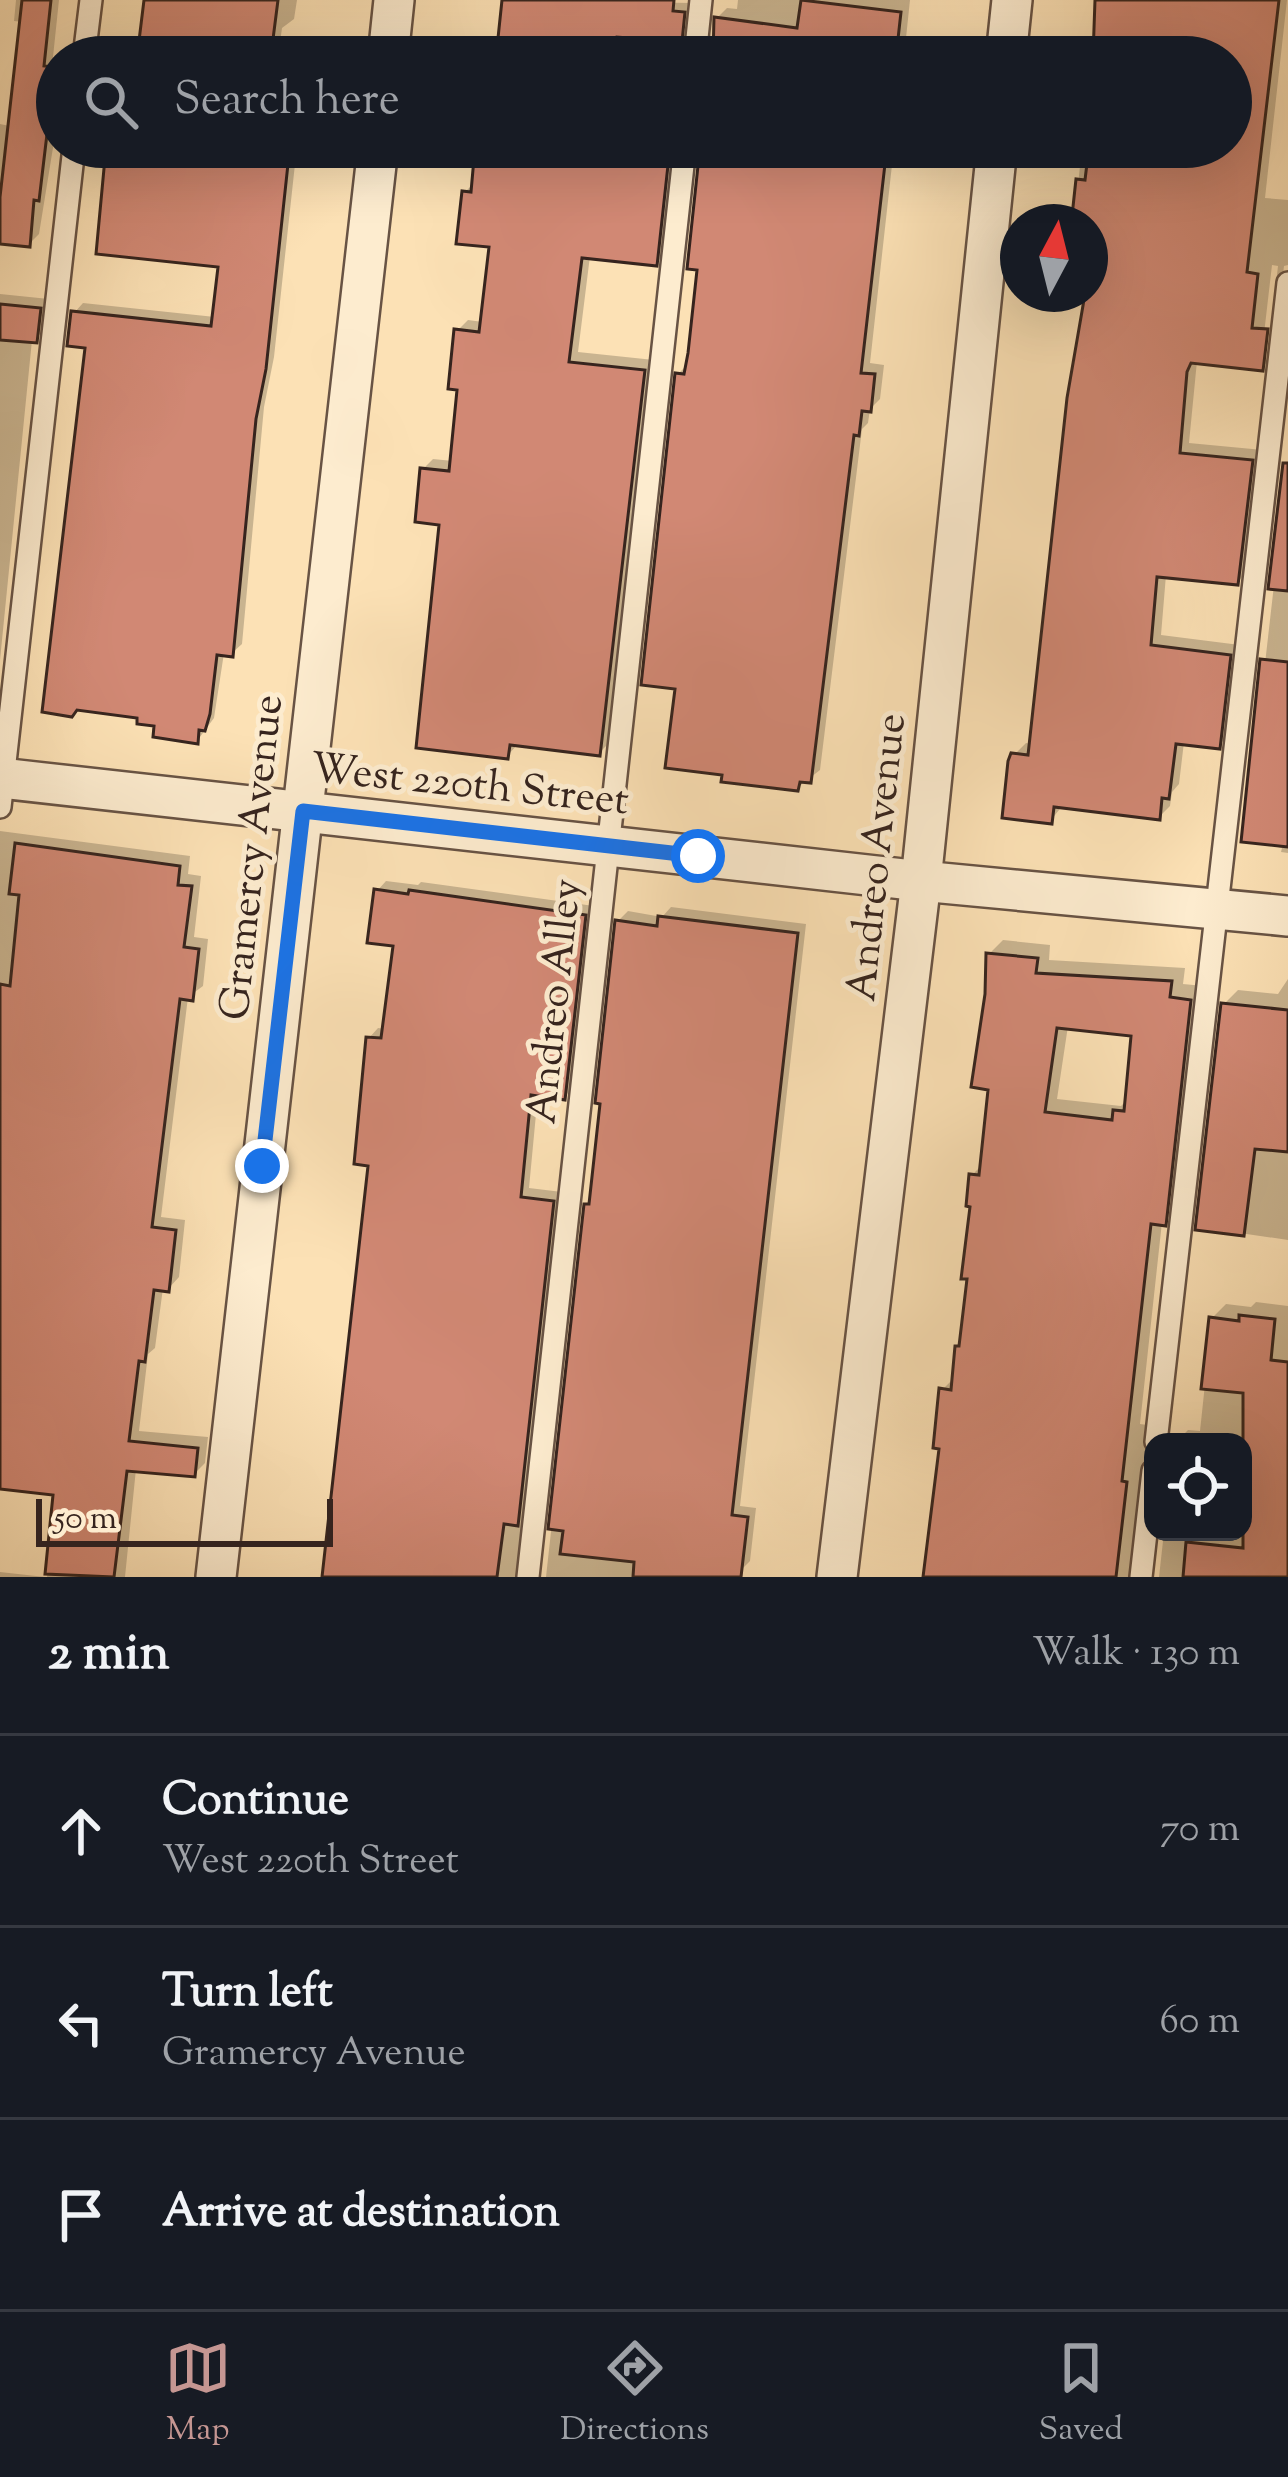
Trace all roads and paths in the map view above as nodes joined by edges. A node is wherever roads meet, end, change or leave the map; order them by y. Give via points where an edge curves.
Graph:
1 (91, 0) edge
2 (394, 0) edge
3 (701, 0) edge
4 (1012, 0) edge
5 (87, 36) edge
6 (390, 36) edge
7 (697, 36) edge
8 (1008, 36) edge
9 (72, 168) edge
10 (376, 168) edge
11 (683, 168) edge
12 (995, 168) edge
13 (1288, 283) edge
14 (1, 787) edge
15 (303, 811) junction
16 (609, 846) junction
17 (921, 881) junction
18 (1219, 908) junction
19 (1288, 916) edge
20 (1157, 1433) edge
21 (1145, 1541) edge
22 (216, 1577) edge
23 (528, 1577) edge
24 (837, 1577) edge
25 (1141, 1577) edge

1 - 5 lane
2 - 6 street
3 - 7 lane
4 - 8 street
9 - 14 lane
10 - 15 street, Gramercy Avenue
11 - 16 lane, Andreo Alley
12 - 17 street, Andreo Avenue
13 - 18 lane
14 - 15 street, West 220th Street
15 - 16 street, West 220th Street
15 - 22 street, Gramercy Avenue
16 - 17 street, West 220th Street
16 - 23 lane, Andreo Alley
17 - 18 street, West 220th Street
17 - 24 street, Andreo Avenue
18 - 19 street, West 220th Street
18 - 20 lane
21 - 25 lane

